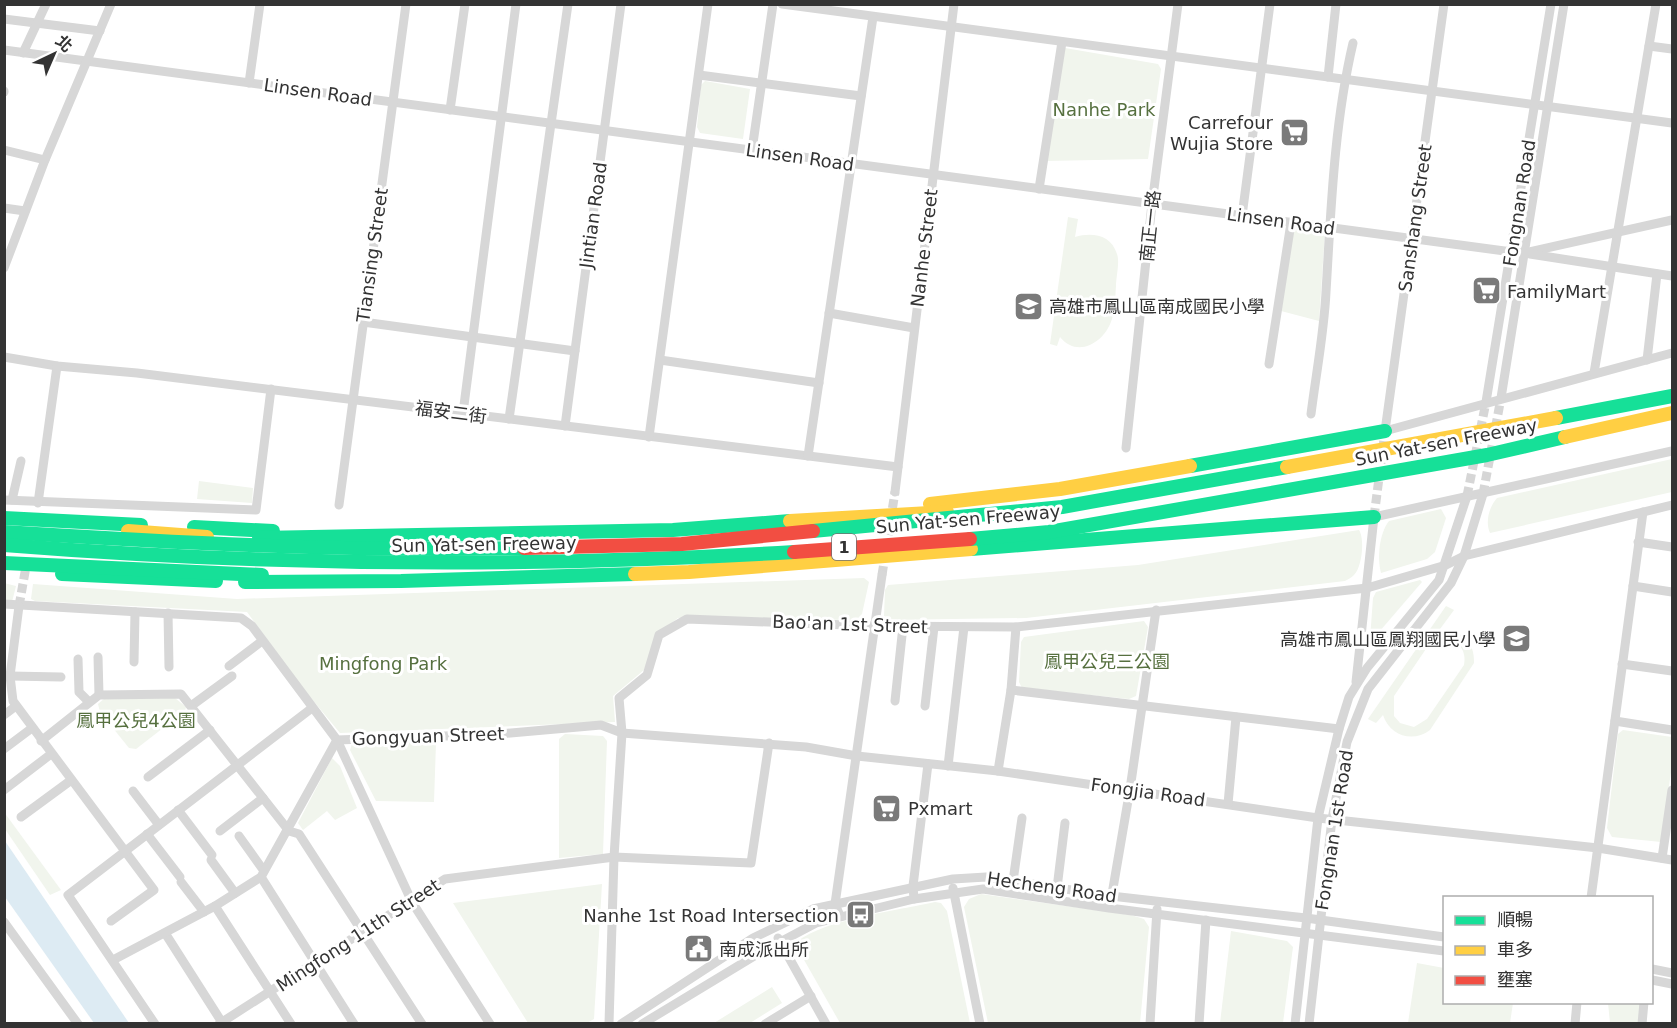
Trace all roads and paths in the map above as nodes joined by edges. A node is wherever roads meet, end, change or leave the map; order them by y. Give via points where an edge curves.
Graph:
1 (46, 4) edge
2 (111, 4) edge
3 (260, 4) edge
4 (405, 4) edge
5 (465, 4) edge
6 (516, 4) edge
7 (568, 4) edge
8 (621, 4) edge
9 (708, 4) edge
10 (773, 4) edge
11 (782, 4) edge
12 (954, 4) edge
13 (1178, 4) edge
14 (1270, 4) edge
15 (1336, 4) edge
16 (1444, 4) edge
17 (1551, 4) edge
18 (1564, 4) edge
19 (1656, 4) edge
20 (823, 7) edge
21 (873, 16) junction
22 (4, 19) edge
23 (38, 21) junction
24 (951, 27) junction
25 (100, 31) junction
26 (1062, 42) junction
27 (1353, 43) dead end
28 (1649, 45) junction
29 (1672, 49) edge
30 (4, 50) edge
31 (24, 53) junction
32 (1170, 56) junction
33 (87, 62) junction
34 (1262, 68) junction
35 (699, 75) junction
36 (1328, 77) junction
37 (1344, 79) junction
38 (249, 83) junction
39 (762, 84) junction
40 (1432, 91) junction
41 (861, 96) junction
42 (393, 102) junction
43 (1535, 104) junction
44 (1548, 106) junction
45 (450, 110) junction
46 (500, 117) junction
47 (1637, 118) junction
48 (551, 123) junction
49 (1672, 123) edge
50 (604, 130) junction
51 (690, 142) junction
52 (4, 150) edge
53 (752, 150) junction
54 (45, 160) junction
55 (851, 164) junction
56 (933, 175) junction
57 (1039, 189) junction
58 (1152, 204) junction
59 (4, 208) edge
60 (26, 212) junction
61 (1242, 216) junction
62 (1672, 220) edge
63 (1291, 223) junction
64 (1328, 227) junction
65 (1617, 233) junction
66 (1412, 239) junction
67 (1512, 252) junction
68 (1524, 253) junction
69 (5, 265) edge
70 (1612, 267) junction
71 (1658, 274) junction
72 (1672, 276) edge
73 (829, 315) junction
74 (363, 322) junction
75 (915, 328) junction
76 (474, 339) junction
77 (520, 345) junction
78 (575, 351) junction
79 (1672, 353) edge
80 (4, 357) edge
81 (660, 360) junction
82 (1647, 360) junction
83 (1269, 364) dead end
84 (57, 366) junction
85 (1594, 373) junction
86 (819, 383) junction
87 (271, 389) junction
88 (1672, 396) edge
89 (1501, 398) junction
90 (353, 399) junction
91 (1486, 402) junction
92 (463, 413) junction
93 (1672, 413) edge
94 (1311, 414) dead end
95 (509, 419) junction
96 (565, 426) junction
97 (1386, 431) junction
98 (649, 436) junction
99 (1126, 448) dead end
100 (1672, 451) edge
101 (808, 456) junction
102 (21, 461) dead end
103 (898, 468) junction
104 (895, 492) tunnel mouth
105 (1483, 494) junction
106 (1467, 496) junction
107 (8, 500) edge
108 (38, 503) junction
109 (339, 505) dead end
110 (1672, 506) edge
111 (1642, 512) junction
112 (1011, 513) junction
113 (1374, 517) junction
114 (4, 520) edge
115 (673, 530) junction
116 (4, 532) edge
117 (352, 537) junction
118 (994, 537) junction
119 (1638, 543) junction
120 (4, 545) edge
121 (1672, 547) edge
122 (1464, 556) junction
123 (4, 563) edge
124 (1446, 565) junction
125 (4, 569) edge
126 (689, 572) junction
127 (882, 575) tunnel mouth
128 (453, 579) junction
129 (1633, 586) junction
130 (1367, 588) junction
131 (1672, 592) edge
132 (4, 604) edge
133 (19, 606) junction
134 (1156, 610) junction
135 (135, 612) junction
136 (168, 613) junction
137 (874, 626) junction
138 (903, 626) junction
139 (934, 627) junction
140 (964, 627) junction
141 (1016, 627) junction
142 (262, 641) junction
143 (98, 657) dead end
144 (78, 659) dead end
145 (134, 662) dead end
146 (1622, 664) junction
147 (168, 667) dead end
148 (1672, 671) edge
149 (10, 676) junction
150 (61, 677) dead end
151 (1356, 684) junction
152 (1368, 689) junction
153 (1011, 690) junction
154 (99, 695) junction
155 (895, 701) dead end
156 (89, 702) junction
157 (16, 706) junction
158 (191, 706) junction
159 (925, 706) dead end
160 (1143, 706) junction
161 (312, 708) junction
162 (4, 715) edge
163 (1236, 717) junction
164 (1615, 721) junction
165 (32, 728) junction
166 (1339, 729) junction
167 (210, 730) junction
168 (1672, 730) edge
169 (622, 733) junction
170 (336, 740) junction
171 (41, 741) junction
172 (769, 743) junction
173 (4, 749) edge
174 (51, 754) junction
175 (856, 756) junction
176 (237, 765) junction
177 (928, 765) junction
178 (948, 766) junction
179 (998, 771) junction
180 (148, 777) dead end
181 (70, 781) junction
182 (1130, 789) junction
183 (4, 790) edge
184 (1672, 790) edge
185 (133, 791) dead end
186 (263, 798) junction
187 (1228, 804) junction
188 (178, 810) junction
189 (21, 818) dead end
190 (1022, 818) dead end
191 (1318, 818) junction
192 (1332, 819) junction
193 (1065, 823) dead end
194 (159, 825) junction
195 (220, 831) dead end
196 (289, 831) junction
197 (147, 834) junction
198 (239, 836) dead end
199 (1598, 849) junction
200 (124, 851) junction
201 (614, 857) junction
202 (1662, 858) junction
203 (1672, 860) edge
204 (263, 874) junction
205 (953, 879) junction
206 (1012, 881) junction
207 (913, 886) junction
208 (1057, 888) junction
209 (954, 892) junction
210 (235, 893) junction
211 (1112, 896) junction
212 (1591, 896) edge
213 (914, 899) junction
214 (1158, 901) junction
215 (412, 902) junction
216 (835, 904) junction
217 (215, 906) junction
218 (1109, 908) junction
219 (204, 912) junction
220 (1157, 914) junction
221 (840, 916) junction
222 (1306, 918) junction
223 (1206, 920) junction
224 (1321, 920) junction
225 (111, 921) dead end
226 (4, 922) edge
227 (774, 928) junction
228 (363, 932) junction
229 (1305, 932) junction
230 (165, 933) junction
231 (1319, 934) junction
232 (1443, 937) edge
233 (780, 942) junction
234 (1443, 951) edge
235 (113, 960) junction
236 (315, 963) junction
237 (1653, 969) edge
238 (1672, 973) edge
239 (1653, 980) edge
240 (1672, 984) edge
241 (270, 992) junction
242 (811, 996) junction
243 (1577, 1004) edge
244 (1644, 1004) edge
245 (78, 1023) edge
246 (155, 1023) edge
247 (221, 1023) edge
248 (291, 1023) edge
249 (354, 1023) edge
250 (422, 1023) edge
251 (490, 1023) edge
252 (609, 1023) edge
253 (621, 1023) edge
254 (642, 1023) edge
255 (765, 1023) edge
256 (826, 1023) edge
257 (980, 1023) edge
258 (1150, 1023) edge
259 (1199, 1023) edge
260 (1295, 1023) edge
261 (1309, 1023) edge
262 (1575, 1023) edge
263 (1642, 1023) edge

1 - 23 street
2 - 25 street
3 - 38 street
4 - 42 street, Tiansing Street
5 - 45 street
6 - 46 street
7 - 48 street
8 - 50 street, Jintian Road
9 - 35 street
10 - 39 street
11 - 20 street
12 - 24 street, Nanhe Street
13 - 32 street, 南正一路
14 - 34 street
15 - 36 street
16 - 40 street, Sanshang Street
17 - 43 street, Fongnan Road
18 - 44 street, Fongnan Road
19 - 28 street
20 - 21 street
21 - 24 street
21 - 41 street
22 - 23 street
23 - 25 street
23 - 31 street
24 - 26 street
24 - 56 street, Nanhe Street
25 - 33 street
26 - 32 street
26 - 57 street
27 - 37 street
28 - 29 street
28 - 47 street
30 - 31 street, Linsen Road
31 - 33 street, Linsen Road
32 - 34 street
32 - 58 street, 南正一路
33 - 38 street, Linsen Road
33 - 54 street
34 - 36 street
34 - 61 street
35 - 39 street
35 - 51 street
36 - 37 street
37 - 40 street
37 - 64 street
38 - 42 street, Linsen Road
39 - 41 street
39 - 53 street
40 - 43 street
40 - 66 street, Sanshang Street
41 - 55 street
42 - 45 street, Linsen Road
42 - 74 street, Tiansing Street
43 - 44 street
43 - 67 street, Fongnan Road
44 - 47 street
44 - 68 street, Fongnan Road
45 - 46 street, Linsen Road
46 - 48 street, Linsen Road
46 - 76 street
47 - 49 street
47 - 65 street
48 - 50 street, Linsen Road
48 - 77 street
50 - 51 street, Linsen Road
50 - 78 street, Jintian Road
51 - 53 street, Linsen Road
51 - 81 street
52 - 54 street
53 - 55 street, Linsen Road
54 - 60 street
55 - 56 street, Linsen Road
55 - 73 street
56 - 57 street, Linsen Road
56 - 75 street, Nanhe Street
57 - 58 street, Linsen Road
58 - 61 street, Linsen Road
58 - 99 street, 南正一路
59 - 60 street
60 - 69 street
61 - 63 street, Linsen Road
62 - 65 street
63 - 64 street, Linsen Road
63 - 83 street
64 - 66 street, Linsen Road
64 - 94 street via 1326,294
65 - 68 street
65 - 70 street
66 - 67 street, Linsen Road
66 - 97 street, Sanshang Street
67 - 68 street, Linsen Road
67 - 91 street, Fongnan Road
68 - 70 street
68 - 89 street, Fongnan Road
70 - 71 street
70 - 85 street
71 - 72 street
71 - 82 street
73 - 75 street
73 - 86 street
74 - 76 street
74 - 90 street, Tiansing Street
75 - 103 street, Nanhe Street
76 - 77 street
76 - 92 street
77 - 78 street
77 - 95 street
78 - 96 street, Jintian Road
79 - 82 street
80 - 84 street, 福安二街
81 - 86 street
81 - 98 street
82 - 85 street
84 - 87 street, 福安二街
84 - 108 street
85 - 89 street
86 - 101 street
87 - 90 street, 福安二街
87 - 108 street via 256,510 122,502
88 - 112 highway, Sun Yat-sen Freeway / 1, bridge
89 - 91 street
90 - 92 street, 福安二街
90 - 109 street, Tiansing Street
91 - 97 street
92 - 95 street, 福安二街
93 - 118 highway, Sun Yat-sen Freeway / 1, bridge via 1487,455 1050,532
95 - 96 street, 福安二街
96 - 98 street, 福安二街
97 - 115 highway via 1060,489
98 - 101 street, 福安二街
100 - 105 street
101 - 103 street, 福安二街
102 - 107 street
103 - 104 street, Nanhe Street
105 - 106 street
105 - 122 street, Fongnan 1st Road
106 - 113 street
106 - 124 street, Fongnan 1st Road
107 - 108 street
110 - 111 street, Bao'an 1st Street
111 - 119 street
111 - 122 street, Bao'an 1st Street
112 - 115 highway via 912,512
112 - 116 highway, Sun Yat-sen Freeway / 1, bridge via 682,544 422,550 170,543
113 - 126 highway
113 - 130 street
114 - 117 highway
114 - 117 highway via 214,537
115 - 117 highway
118 - 120 highway, Sun Yat-sen Freeway / 1, bridge via 686,558 420,564 150,557
118 - 126 highway via 949,547
119 - 121 street
119 - 129 street
122 - 124 street, Bao'an 1st Street
122 - 152 street, Fongnan 1st Road via 1451,583
123 - 128 highway, bridge
124 - 130 street, Bao'an 1st Street
124 - 151 street, Fongnan 1st Road via 1430,594
125 - 128 highway via 280,583
126 - 128 highway
127 - 137 street
129 - 131 street
129 - 146 street
130 - 134 street, Bao'an 1st Street
130 - 151 street
132 - 133 street, Gongyuan Street
133 - 135 street, Gongyuan Street
133 - 149 street
134 - 141 street, Bao'an 1st Street
134 - 160 street
135 - 136 street, Gongyuan Street
135 - 145 street
136 - 142 street, Gongyuan Street via 241,618 248,621
136 - 147 street
137 - 138 street, Bao'an 1st Street
137 - 169 street, Bao'an 1st Street via 687,619 659,634 647,675 619,698
137 - 175 street
138 - 139 street, Bao'an 1st Street
138 - 155 street
139 - 140 street, Bao'an 1st Street
139 - 159 street
140 - 141 street, Bao'an 1st Street
140 - 178 street
141 - 153 street
142 - 158 street
142 - 161 street, Gongyuan Street
143 - 154 street
144 - 156 street via 79,692
146 - 148 street
146 - 164 street
149 - 150 street
149 - 157 street via 10,695
151 - 152 street
151 - 166 street, Fongnan 1st Road
152 - 192 street, Fongnan 1st Road via 1347,742
153 - 160 street
153 - 179 street
154 - 156 street
154 - 158 street via 178,693
156 - 171 street
157 - 162 street
157 - 165 street
158 - 167 street
160 - 163 street
160 - 182 street
161 - 170 street, Gongyuan Street
161 - 176 street
163 - 166 street
163 - 187 street
164 - 168 street
164 - 199 street
165 - 171 street
165 - 173 street
166 - 191 street, Fongnan 1st Road
167 - 176 street
167 - 180 street
169 - 170 street, Gongyuan Street via 601,725 499,734
169 - 172 street, Fongjia Road
169 - 201 street, Bao'an 1st Street
170 - 196 street
170 - 215 street
171 - 174 street
172 - 175 street, Fongjia Road
172 - 201 street, Mingfong 11th Street via 751,863
174 - 181 street
174 - 183 street
175 - 177 street, Fongjia Road
175 - 216 street
176 - 186 street
176 - 188 street
177 - 178 street, Fongjia Road
177 - 207 street
178 - 179 street, Fongjia Road
179 - 182 street, Fongjia Road
181 - 189 street
181 - 200 street
182 - 187 street, Fongjia Road
182 - 211 street
184 - 202 street
185 - 194 street
186 - 195 street
186 - 196 street
187 - 191 street, Fongjia Road
188 - 194 street
188 - 210 street
190 - 206 street
191 - 192 street, Fongjia Road
191 - 222 street, Fongnan 1st Road
192 - 199 street, Fongjia Road
192 - 224 street, Fongnan 1st Road
193 - 208 street
194 - 197 street
196 - 204 street
196 - 228 street via 299,834
197 - 200 street
197 - 219 street
198 - 204 street
199 - 202 street, Fongjia Road
199 - 212 street
200 - 225 street via 154,890
200 - 235 street via 68,895
201 - 215 street, Mingfong 11th Street via 445,879
201 - 252 street, Bao'an 1st Street
202 - 203 street, Fongjia Road
204 - 210 street
204 - 236 street
205 - 206 street, Hecheng Road via 986,877
205 - 207 street, Hecheng Road
205 - 209 street
206 - 208 street, Hecheng Road
207 - 213 street
207 - 216 street, Hecheng Road
208 - 211 street, Hecheng Road
209 - 213 street, Hecheng Road
209 - 218 street, Hecheng Road via 983,889
209 - 257 street
210 - 217 street
211 - 214 street, Hecheng Road
211 - 218 street
213 - 221 street, Hecheng Road
214 - 220 street
214 - 222 street, Hecheng Road
215 - 228 street, Mingfong 11th Street
215 - 251 street
216 - 221 street
216 - 227 street, Hecheng Road via 813,909
217 - 219 street
217 - 241 street
218 - 220 street, Hecheng Road
219 - 230 street
220 - 223 street, Hecheng Road
220 - 258 street
221 - 233 street, Hecheng Road via 816,923
222 - 224 street, Hecheng Road
222 - 229 street, Fongnan 1st Road
223 - 229 street, Hecheng Road
223 - 259 street
224 - 231 street, Fongnan 1st Road
224 - 232 street, Hecheng Road
226 - 245 street
227 - 233 street
227 - 253 street, Hecheng Road
228 - 236 street, Mingfong 11th Street
228 - 250 street
229 - 231 street, Hecheng Road
229 - 260 street, Fongnan 1st Road
230 - 235 street
230 - 247 street
231 - 234 street, Hecheng Road
231 - 261 street, Fongnan 1st Road
233 - 242 street
233 - 254 street, Hecheng Road
235 - 246 street
236 - 241 street, Mingfong 11th Street
236 - 249 street
237 - 238 street
239 - 240 street
241 - 247 street, Mingfong 11th Street
241 - 248 street
242 - 255 street
242 - 256 street
243 - 262 street
244 - 263 street

